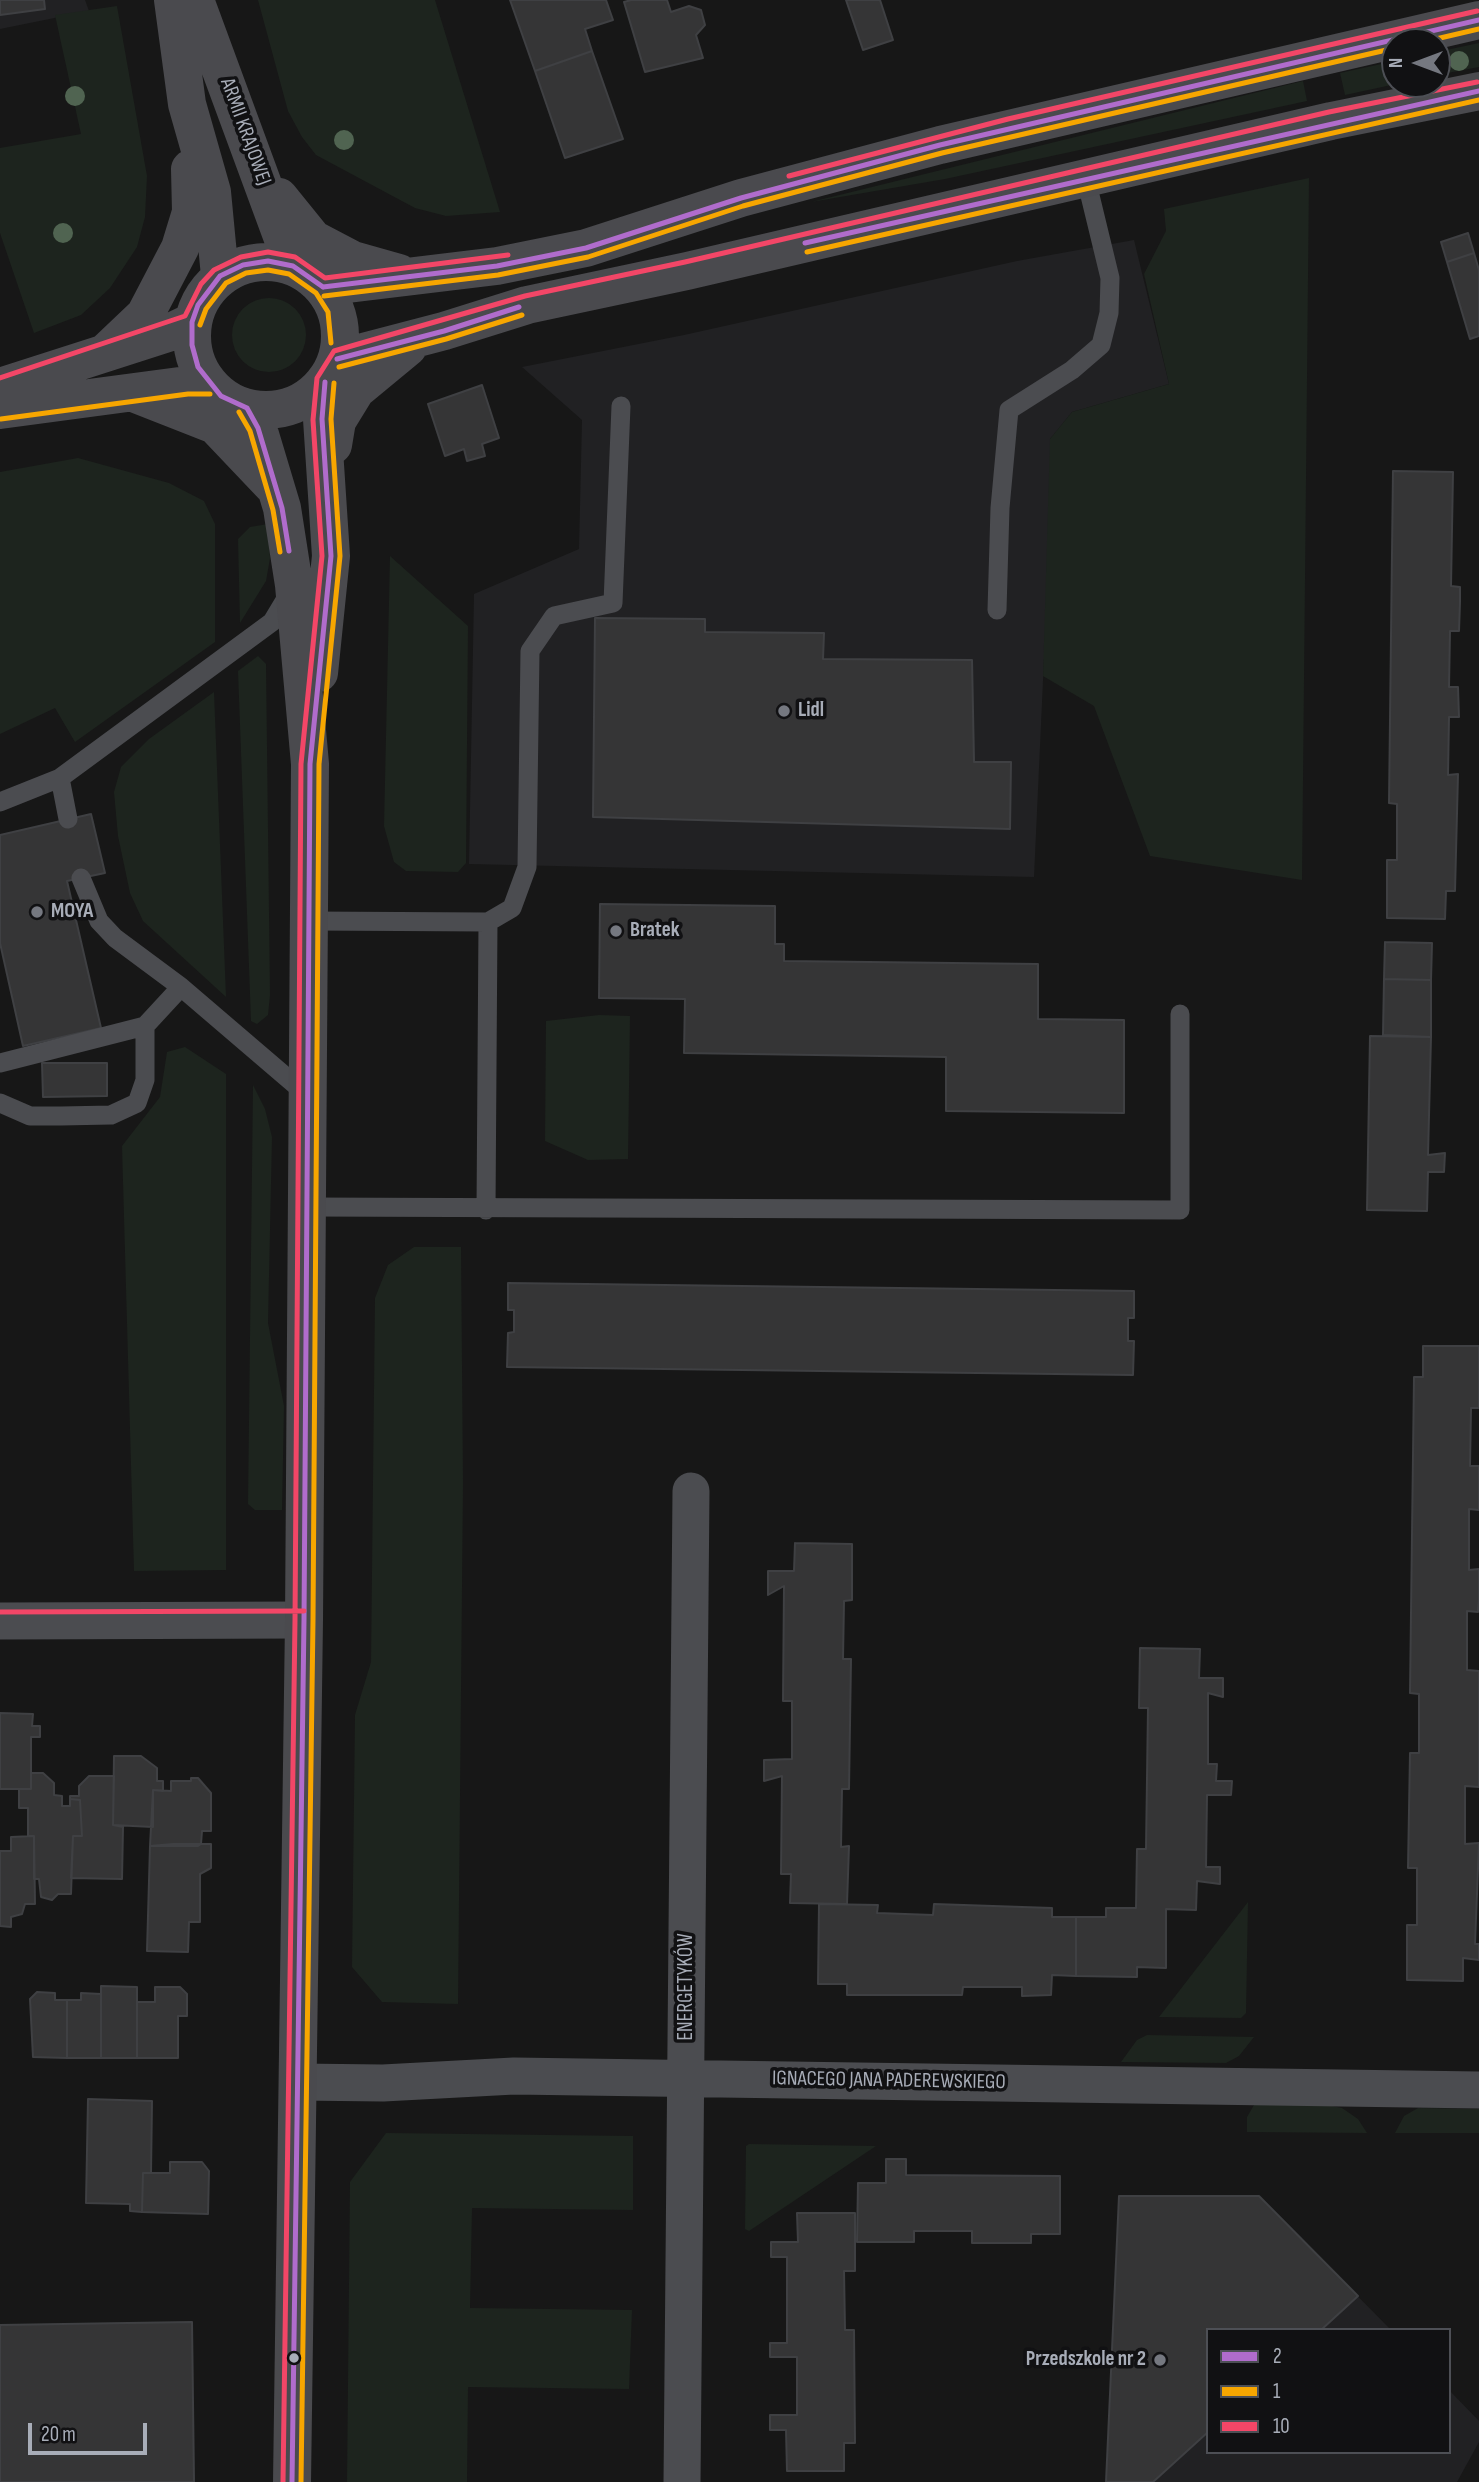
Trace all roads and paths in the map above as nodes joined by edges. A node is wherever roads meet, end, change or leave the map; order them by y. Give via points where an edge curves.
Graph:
1 (173, 0) edge
2 (195, 0) edge
3 (1479, 20) edge
4 (1479, 91) edge
5 (187, 104) junction
6 (262, 177) junction
7 (1086, 179) junction
8 (220, 276) junction
9 (308, 276) junction
10 (414, 277) junction
11 (192, 322) junction
12 (424, 335) junction
13 (105, 353) junction
14 (331, 371) junction
15 (210, 386) junction
16 (0, 387) edge
17 (131, 392) junction
18 (621, 406) dead end
19 (247, 408) junction
20 (0, 410) edge
21 (326, 482) junction
22 (276, 489) junction
23 (294, 585) junction
24 (997, 610) dead end
25 (310, 764) junction
26 (60, 778) junction
27 (0, 802) edge
28 (68, 819) dead end
29 (81, 878) dead end
30 (310, 921) junction
31 (488, 922) junction
32 (181, 987) junction
33 (1180, 1014) dead end
34 (145, 1026) junction
35 (0, 1063) edge
36 (307, 1095) junction
37 (0, 1104) edge
38 (307, 1207) junction
39 (486, 1210) junction
40 (691, 1491) dead end
41 (304, 1620) junction
42 (0, 1621) edge
43 (687, 2078) junction
44 (298, 2082) junction
45 (1479, 2090) edge
46 (292, 2482) edge
47 (682, 2482) edge

1 - 5 street, ARMII KRAJOWEJ
2 - 6 street, ARMII KRAJOWEJ
3 - 10 street via 940,145 741,198 586,248
4 - 7 street
5 - 8 street, ARMII KRAJOWEJ via 212,191
5 - 13 street via 191,212 180,248 145,314
6 - 9 street, ARMII KRAJOWEJ
6 - 10 street via 313,239 353,260
7 - 12 street via 527,304
7 - 24 lane via 1110,278 1109,313 1101,345 1072,370 1009,410
8 - 9 street via 243,264 268,261
8 - 11 street via 198,304
9 - 10 street
9 - 14 street via 336,309 341,334
11 - 13 street
11 - 15 street via 198,367
12 - 14 street
12 - 21 street via 356,390 337,421
13 - 16 street
14 - 19 street via 310,397 290,407 269,411
14 - 21 street via 322,419
15 - 17 street
15 - 19 street
17 - 20 street
17 - 22 street via 215,425
18 - 31 lane via 613,603 554,616 530,651 527,867 512,908
19 - 22 street via 258,428
21 - 25 street via 331,556
22 - 23 street
23 - 25 street
23 - 26 lane via 272,622
25 - 30 street
26 - 27 lane
26 - 28 lane
29 - 32 lane via 99,920 115,938
30 - 31 lane
30 - 36 street
31 - 39 lane
32 - 34 lane
32 - 36 lane
33 - 39 lane via 1180,1210
34 - 35 lane
34 - 37 lane via 145,1080 137,1103 111,1115 61,1116 30,1116
36 - 38 street
38 - 39 lane
38 - 41 street
40 - 43 street, ENERGETYKÓW
41 - 42 street
41 - 44 street
43 - 44 street, IGNACEGO JANA PADEREWSKIEGO via 514,2076
43 - 45 street, IGNACEGO JANA PADEREWSKIEGO
43 - 47 street, ENERGETYKÓW
44 - 46 street

